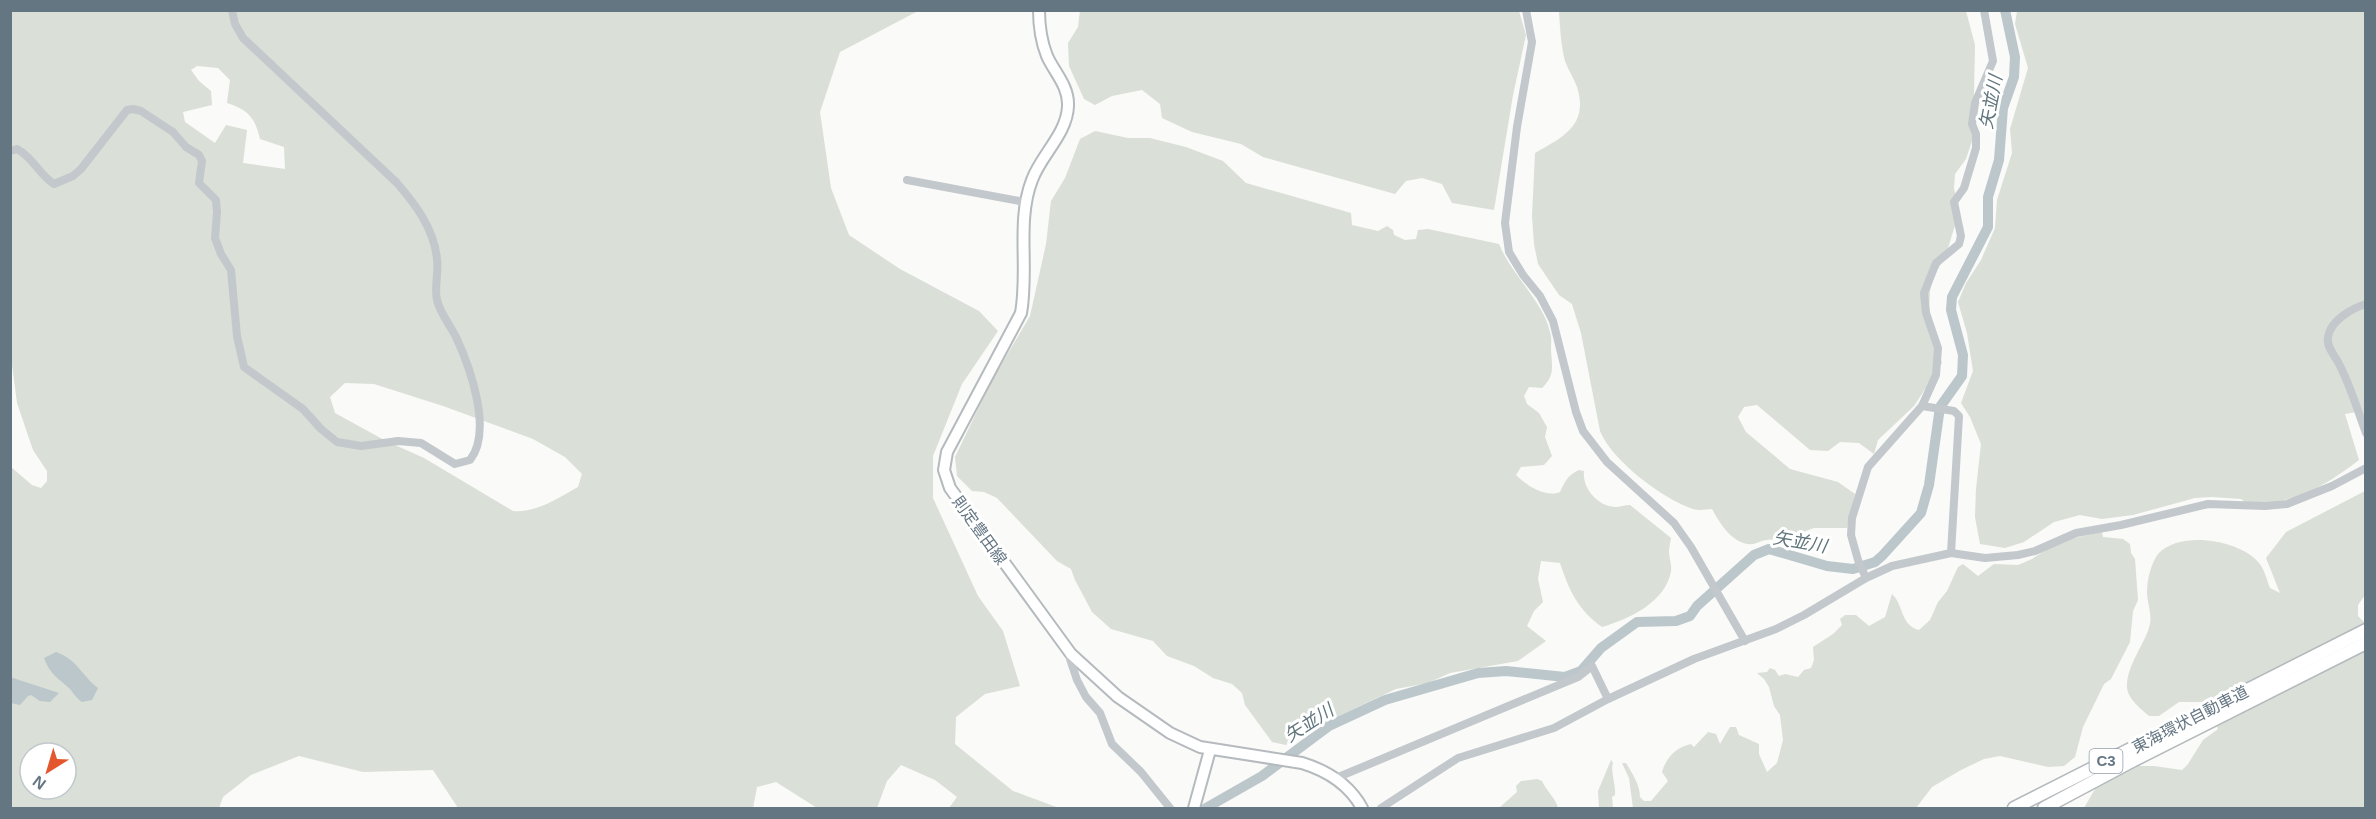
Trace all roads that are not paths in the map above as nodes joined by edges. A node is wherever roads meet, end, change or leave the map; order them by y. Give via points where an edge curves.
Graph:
1 (232, 10) edge
2 (1038, 10) edge
3 (1526, 10) edge
4 (1984, 10) edge
5 (10, 151) edge
6 (907, 180) dead end
7 (1025, 202) junction
8 (2366, 304) edge
9 (1922, 406) junction
10 (2366, 433) edge
11 (2366, 468) edge
12 (1951, 553) junction
13 (1866, 578) junction
14 (2366, 630) edge
15 (1745, 641) junction
16 (2366, 643) edge
17 (1071, 654) junction
18 (1608, 699) junction
19 (2201, 719) junction
20 (1210, 750) junction
21 (1336, 778) junction
22 (1170, 808) edge
23 (1194, 808) edge
24 (1362, 808) edge
25 (1381, 808) edge
26 (2013, 808) edge
27 (2044, 808) edge

1 - 5 street via 243,38 397,183 427,224 437,257 436,299 465,356 476,393 479,429 475,454 470,460 455,464 429,446 410,441 361,446 337,442 303,409 244,367 231,270 215,238 216,200 199,183 199,155 160,123 141,111 127,111 81,169 54,184 44,178 24,153
2 - 7 main road, 則定豊田線 via 1041,40 1067,93 1068,104 1067,118 1032,178
3 - 15 street via 1532,42 1505,223 1509,252 1553,321 1584,431 1607,462 1674,524
4 - 9 street via 1993,61 1973,110 1976,148 1964,188 1954,202 1959,244 1933,268 1924,293 1938,348 1938,369
6 - 7 street
7 - 17 main road, 則定豊田線 via 1025,289 1020,313 958,429 944,470 959,502
8 - 10 street via 2351,309 2334,324 2327,339
9 - 12 street via 1954,411 1959,416
9 - 13 street via 1868,467 1852,518 1851,535
11 - 12 street via 2287,504 2208,504 2076,533 2018,555 1985,558
12 - 13 street via 1892,567
13 - 15 street via 1804,615
14 - 19 highway, 東海環状自動車道 / C3
15 - 18 street via 1694,659
16 - 19 highway, 東海環状自動車道 / C3
17 - 20 main road, 則定豊田線 via 1101,683 1170,733
17 - 22 street via 1077,680 1100,713 1112,744
18 - 21 street via 1592,666 1578,677
18 - 25 street via 1554,728 1458,758
19 - 26 highway, 東海環状自動車道 / C3
19 - 27 highway, 東海環状自動車道 / C3
20 - 21 main road, 則定豊田線 via 1302,763
20 - 23 main road
21 - 24 main road, 則定豊田線

